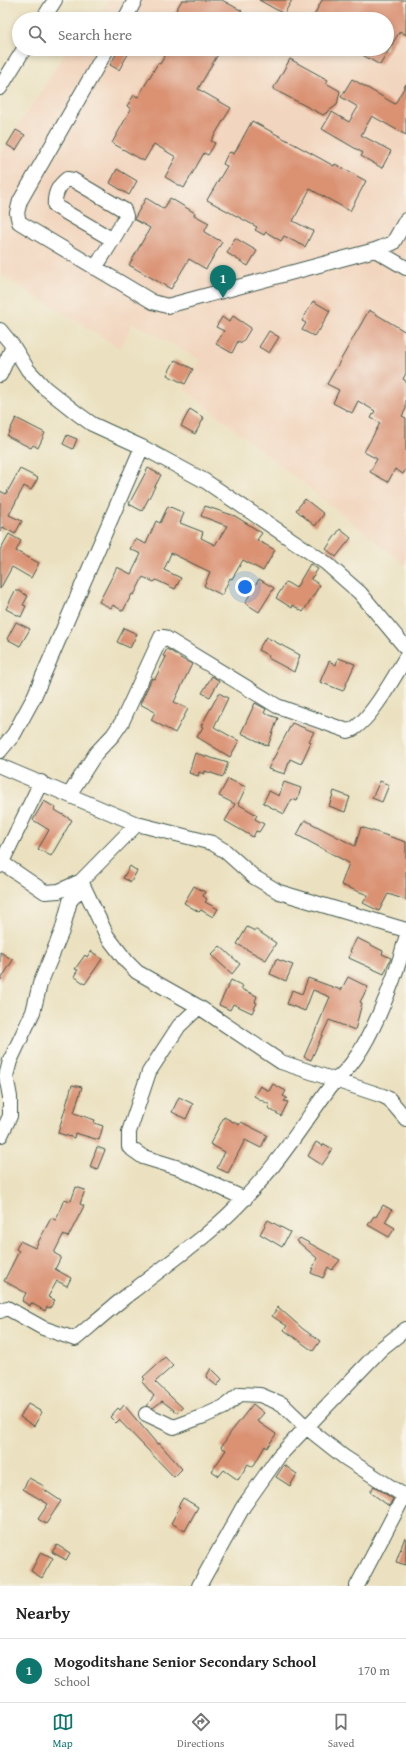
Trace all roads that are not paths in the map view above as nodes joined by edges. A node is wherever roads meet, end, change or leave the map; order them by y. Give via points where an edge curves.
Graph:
1 (54, 0) edge
2 (135, 0) edge
3 (47, 12) edge
4 (128, 12) edge
5 (20, 56) edge
6 (103, 56) edge
7 (0, 88) edge
8 (406, 220) edge
9 (113, 240) junction
10 (375, 250) junction
11 (95, 268) junction
12 (406, 268) edge
13 (0, 330) edge
14 (13, 346) junction
15 (0, 375) edge
16 (142, 447) junction
17 (406, 648) edge
18 (406, 657) edge
19 (0, 751) edge
20 (0, 766) edge
21 (41, 782) junction
22 (69, 795) junction
23 (137, 824) junction
24 (1, 864) edge
25 (82, 884) junction
26 (406, 930) edge
27 (406, 938) edge
28 (198, 1007) junction
29 (334, 1080) junction
30 (406, 1119) edge
31 (0, 1135) edge
32 (245, 1199) junction
33 (0, 1311) edge
34 (406, 1329) edge
35 (146, 1414) dead end
36 (306, 1427) junction
37 (405, 1497) edge
38 (199, 1586) edge
39 (357, 1586) edge

1 - 3 street
2 - 4 street
5 - 7 street
6 - 11 street via 20,201 17,213 19,222
8 - 10 street via 393,243
9 - 9 street via 126,216 124,210 73,180 62,184 56,192 55,206
9 - 11 street
10 - 11 street via 167,306 153,302
10 - 12 street
13 - 14 street
14 - 15 street
14 - 16 street via 28,370 45,388 78,414 92,424
16 - 17 street via 205,481 326,564 360,593
16 - 19 street via 33,699 14,734
18 - 22 street via 376,705 348,731 277,706 161,637 122,722 96,753
20 - 21 street
21 - 22 street
21 - 24 street
22 - 23 street
23 - 25 street
23 - 26 street via 212,843 254,877 279,892
24 - 25 street via 45,892
25 - 28 street via 107,936 127,962 137,972
25 - 31 street via 70,901 62,931 40,984 34,1012 10,1061 6,1076 10,1116
27 - 29 street via 389,992 360,1051 342,1075
28 - 29 street via 281,1062
28 - 32 street via 179,1026 149,1072 129,1132 129,1147 143,1157 179,1168
29 - 30 street via 389,1099
29 - 32 street via 288,1146
32 - 33 street via 173,1262 75,1338 43,1328 7,1308
34 - 36 street via 382,1348
35 - 36 street via 174,1427 224,1407 240,1394 260,1395 282,1404
36 - 37 street via 344,1457
36 - 38 street via 278,1456 243,1507
37 - 39 street

